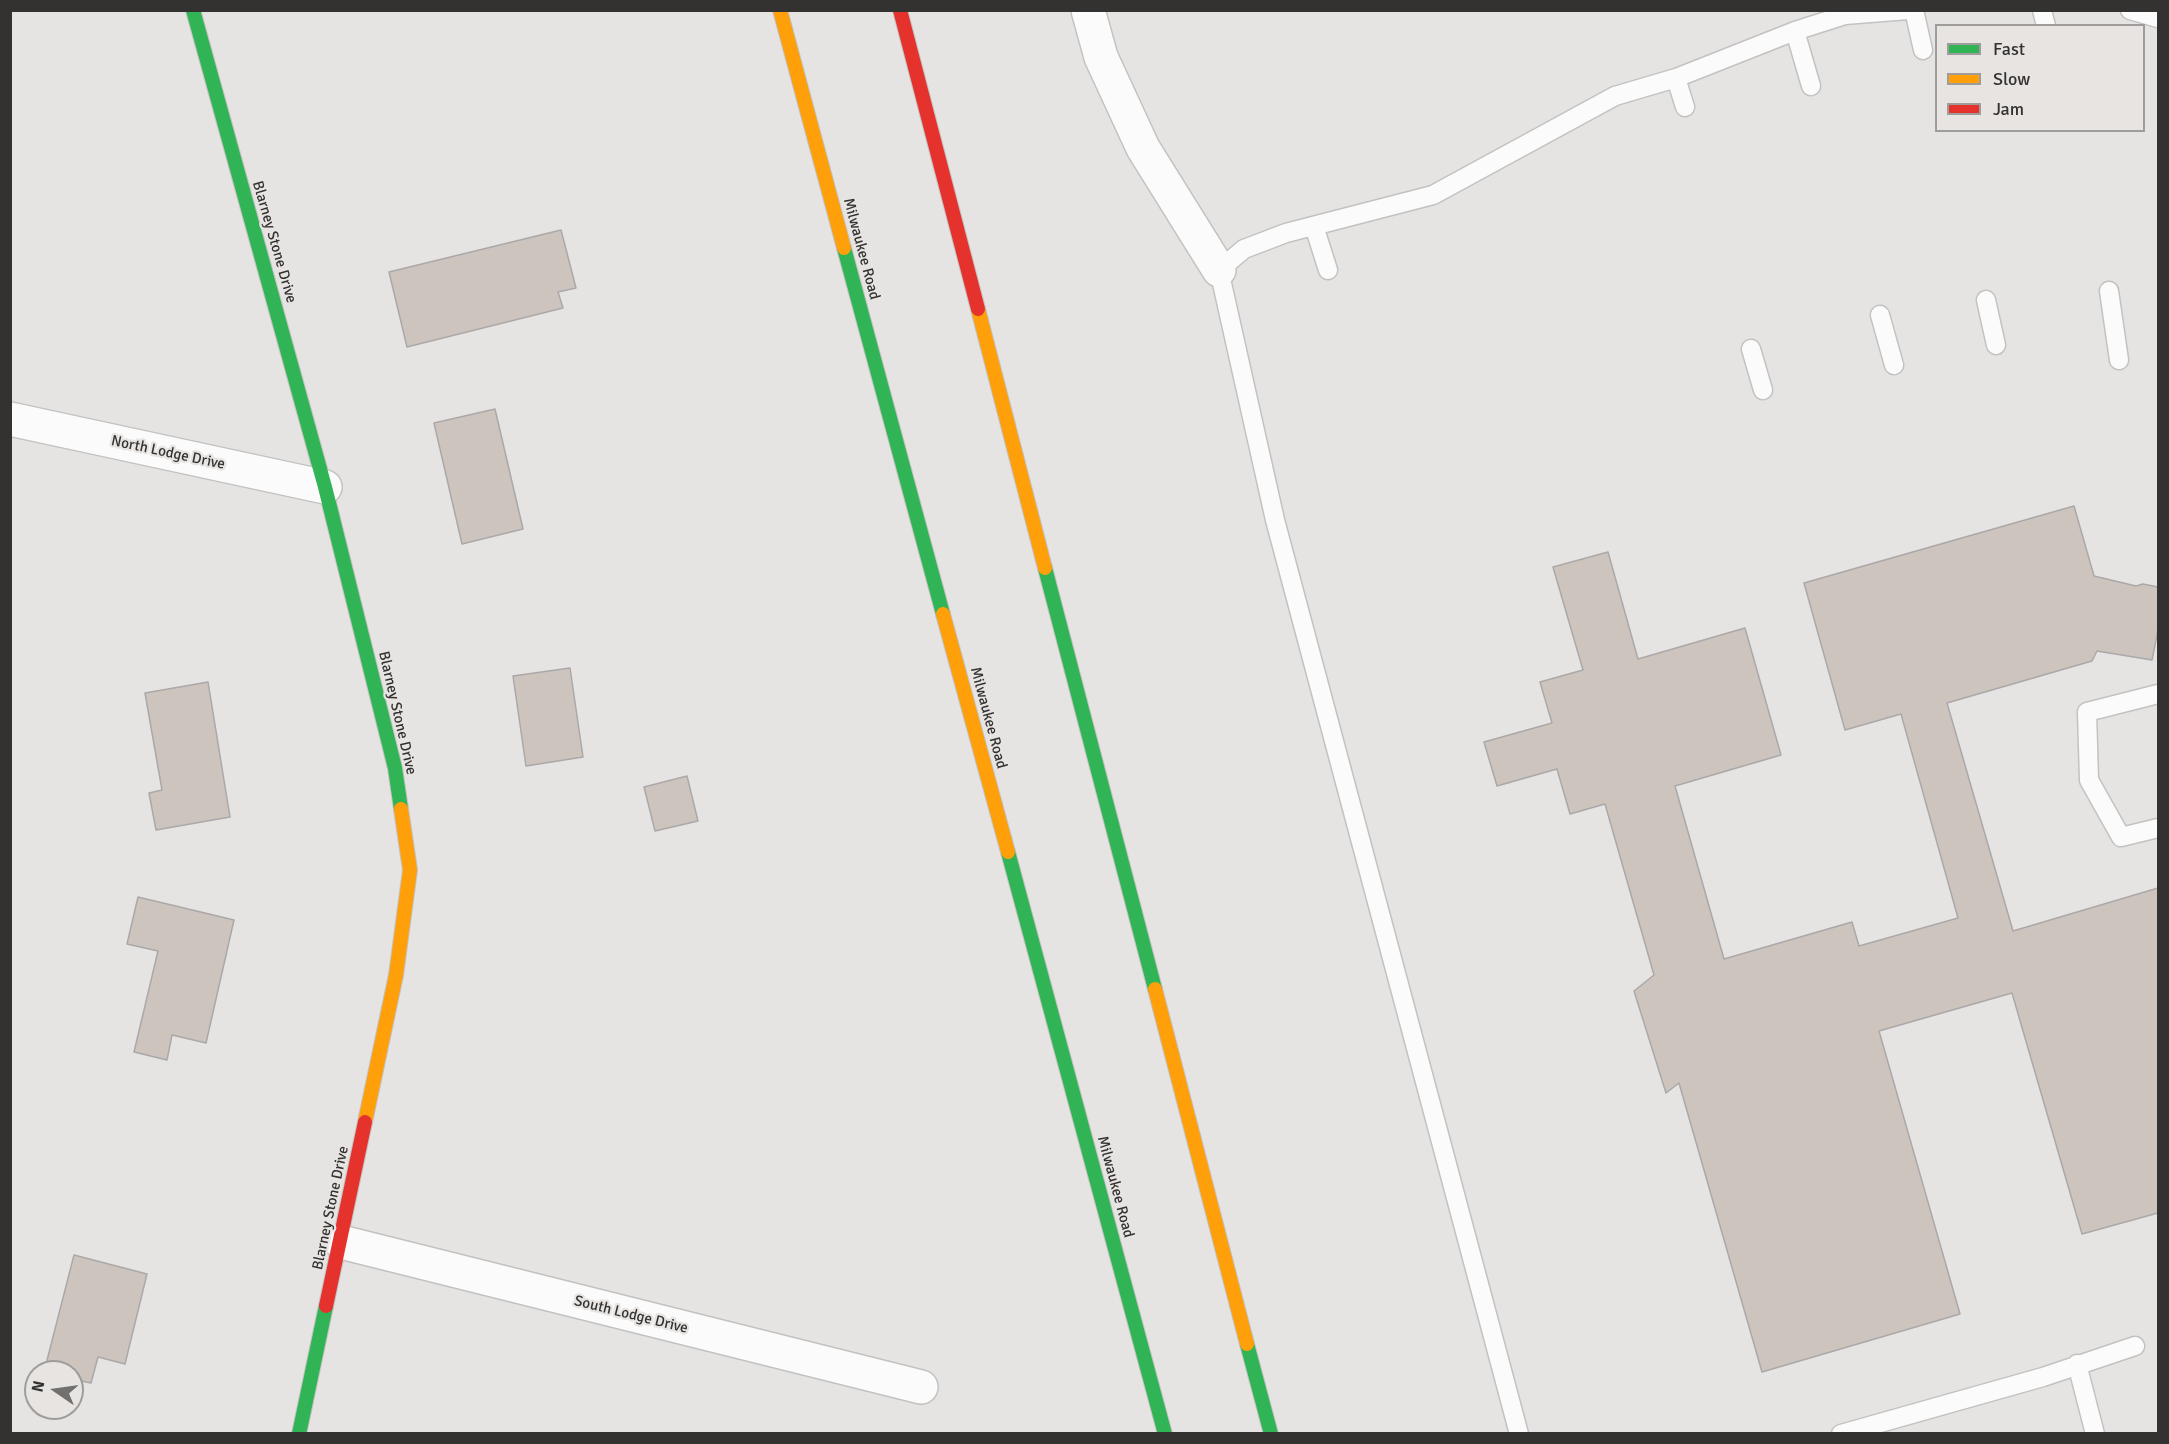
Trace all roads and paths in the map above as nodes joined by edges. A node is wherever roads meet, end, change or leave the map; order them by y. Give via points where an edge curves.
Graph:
1 (193, 10) edge
2 (780, 10) edge
3 (900, 10) edge
4 (1088, 10) edge
5 (1908, 10) edge
6 (1914, 10) edge
7 (2130, 10) edge
8 (2158, 18) edge
9 (1795, 31) junction
10 (1923, 50) dead end
11 (1676, 78) junction
12 (1811, 86) dead end
13 (1685, 107) dead end
14 (1314, 226) junction
15 (1219, 270) junction
16 (1328, 270) dead end
17 (2109, 291) dead end
18 (1986, 300) dead end
19 (1880, 315) dead end
20 (1996, 345) dead end
21 (1751, 349) dead end
22 (2119, 360) dead end
23 (1894, 365) dead end
24 (1763, 390) dead end
25 (10, 419) edge
26 (325, 487) junction
27 (2158, 694) edge
28 (2158, 828) edge
29 (341, 1242) junction
30 (2135, 1346) dead end
31 (2077, 1365) junction
32 (921, 1387) dead end
33 (299, 1434) edge
34 (1165, 1434) edge
35 (1270, 1434) edge
36 (1519, 1434) edge
37 (1841, 1434) edge
38 (2095, 1434) edge

1 - 26 main road, Blarney Stone Drive
2 - 34 main road, Milwaukee Road
3 - 35 main road
4 - 15 street via 1101,57 1143,148
5 - 9 lane via 1845,15
6 - 10 lane
7 - 8 lane
9 - 11 lane
9 - 12 lane
11 - 13 lane
11 - 14 lane via 1615,96 1432,195
14 - 15 lane via 1244,249
14 - 16 lane
15 - 36 lane via 1275,520
17 - 22 lane
18 - 20 lane
19 - 23 lane
21 - 24 lane
25 - 26 street, North Lodge Drive
26 - 29 main road, Blarney Stone Drive via 395,768 410,870 396,975
27 - 28 lane via 2087,712 2089,780 2121,837
29 - 32 street, South Lodge Drive
29 - 33 main road, Blarney Stone Drive
30 - 31 lane
31 - 37 lane
31 - 38 lane

